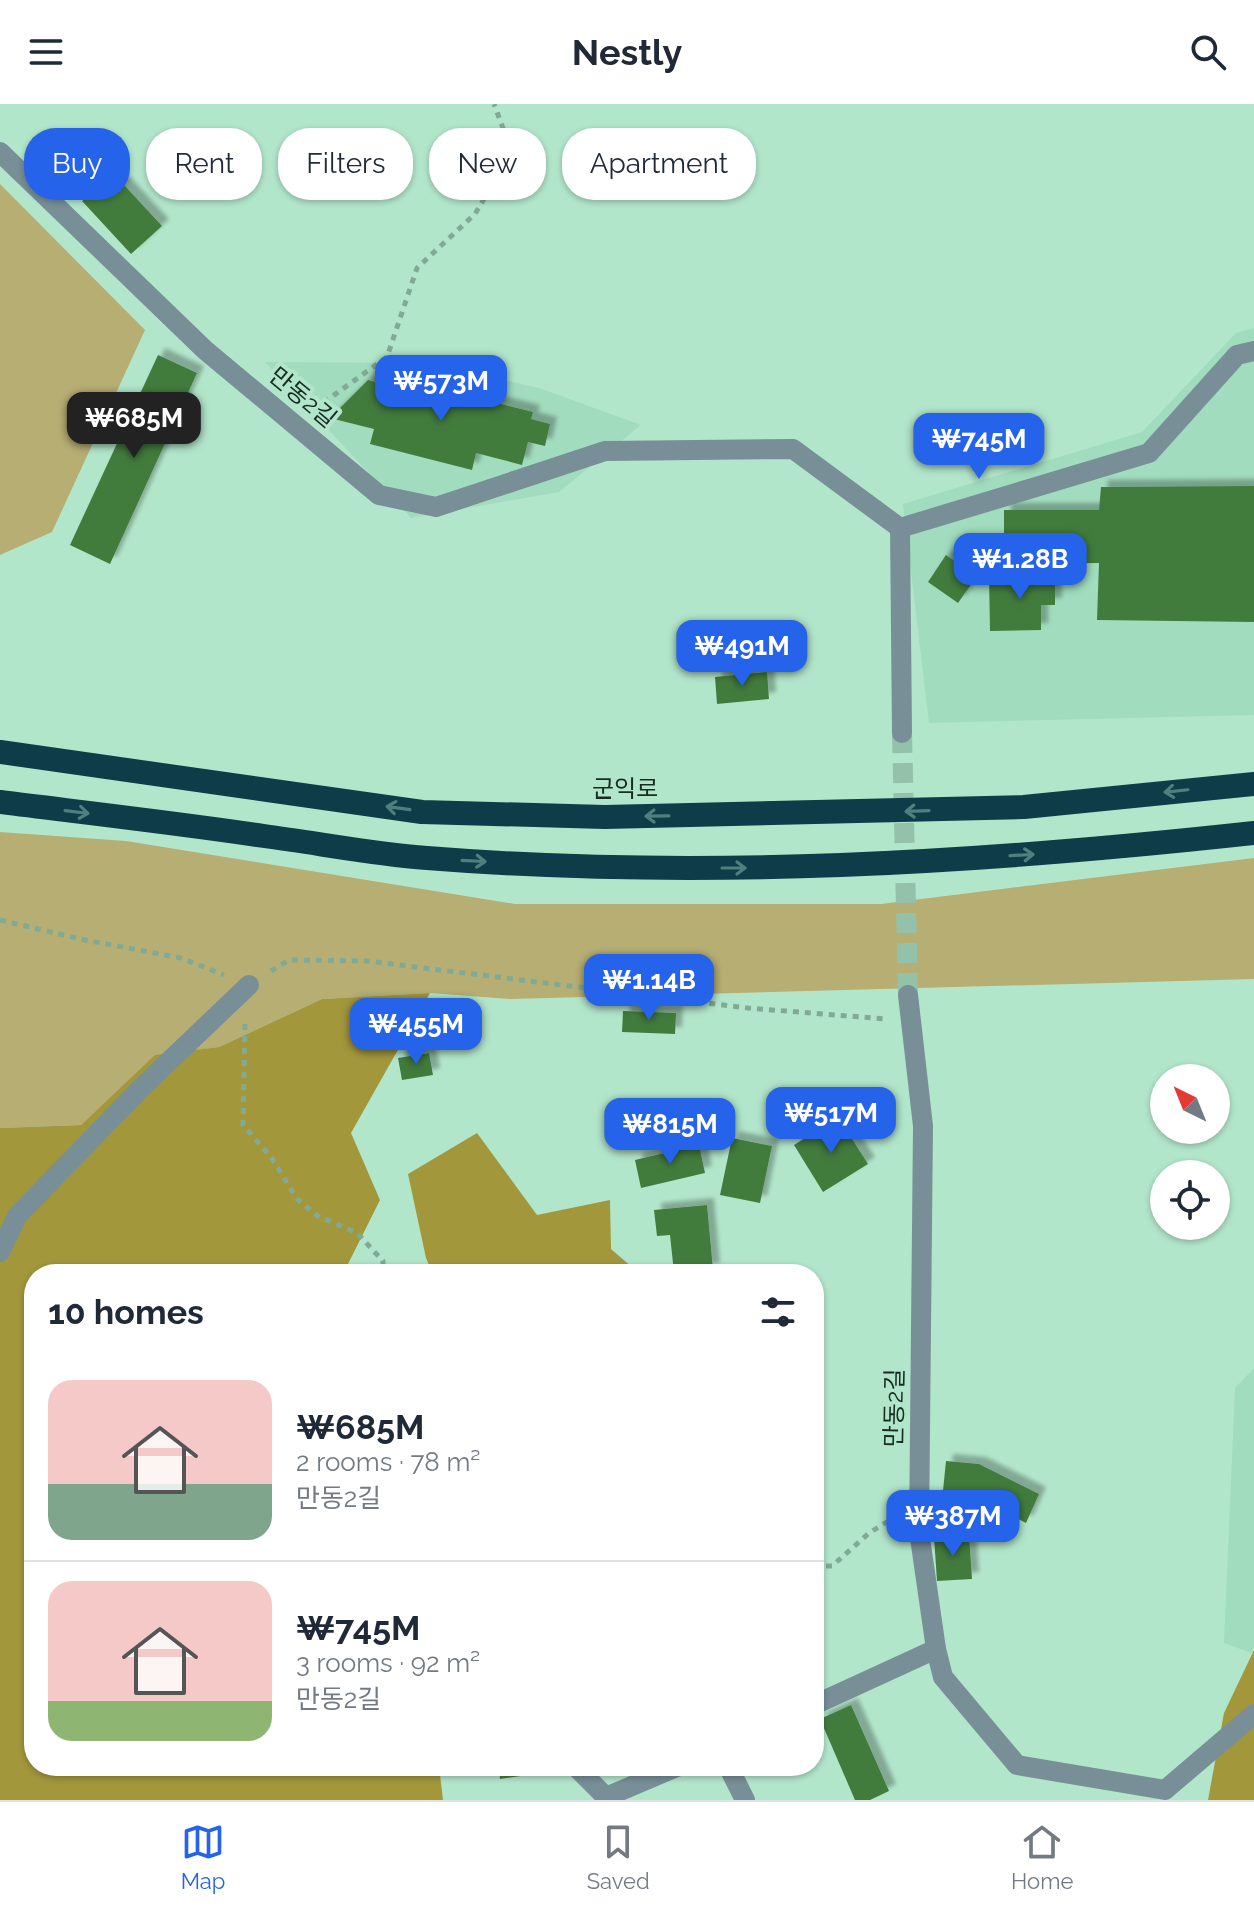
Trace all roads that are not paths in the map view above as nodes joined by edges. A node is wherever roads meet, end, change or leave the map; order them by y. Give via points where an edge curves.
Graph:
1 (0, 152) edge
2 (1254, 351) edge
3 (900, 528) junction
4 (902, 733) tunnel mouth
5 (0, 752) edge
6 (1254, 784) edge
7 (0, 802) edge
8 (1254, 833) edge
9 (249, 985) road end
10 (908, 995) tunnel mouth
11 (0, 1252) edge
12 (936, 1649) junction
13 (824, 1700) edge
14 (1254, 1714) edge
15 (585, 1776) edge
16 (655, 1776) edge
17 (733, 1776) edge
18 (745, 1800) edge

1 - 3 street, 만동2길 via 205,350 379,495 436,507 605,451 793,449
2 - 3 street via 1237,355 1149,453
3 - 4 street
6 -> 5 highway, 군익로 via 1024,807 605,817 422,812
7 -> 8 highway via 424,858 618,869 831,867 1052,854
9 - 11 street via 17,1216
10 - 12 street, 만동2길 via 923,1126 919,1531
12 - 13 street
12 - 14 street, 만동2길 via 943,1677 1017,1765 1165,1790
15 - 16 street via 606,1797
17 - 18 street

